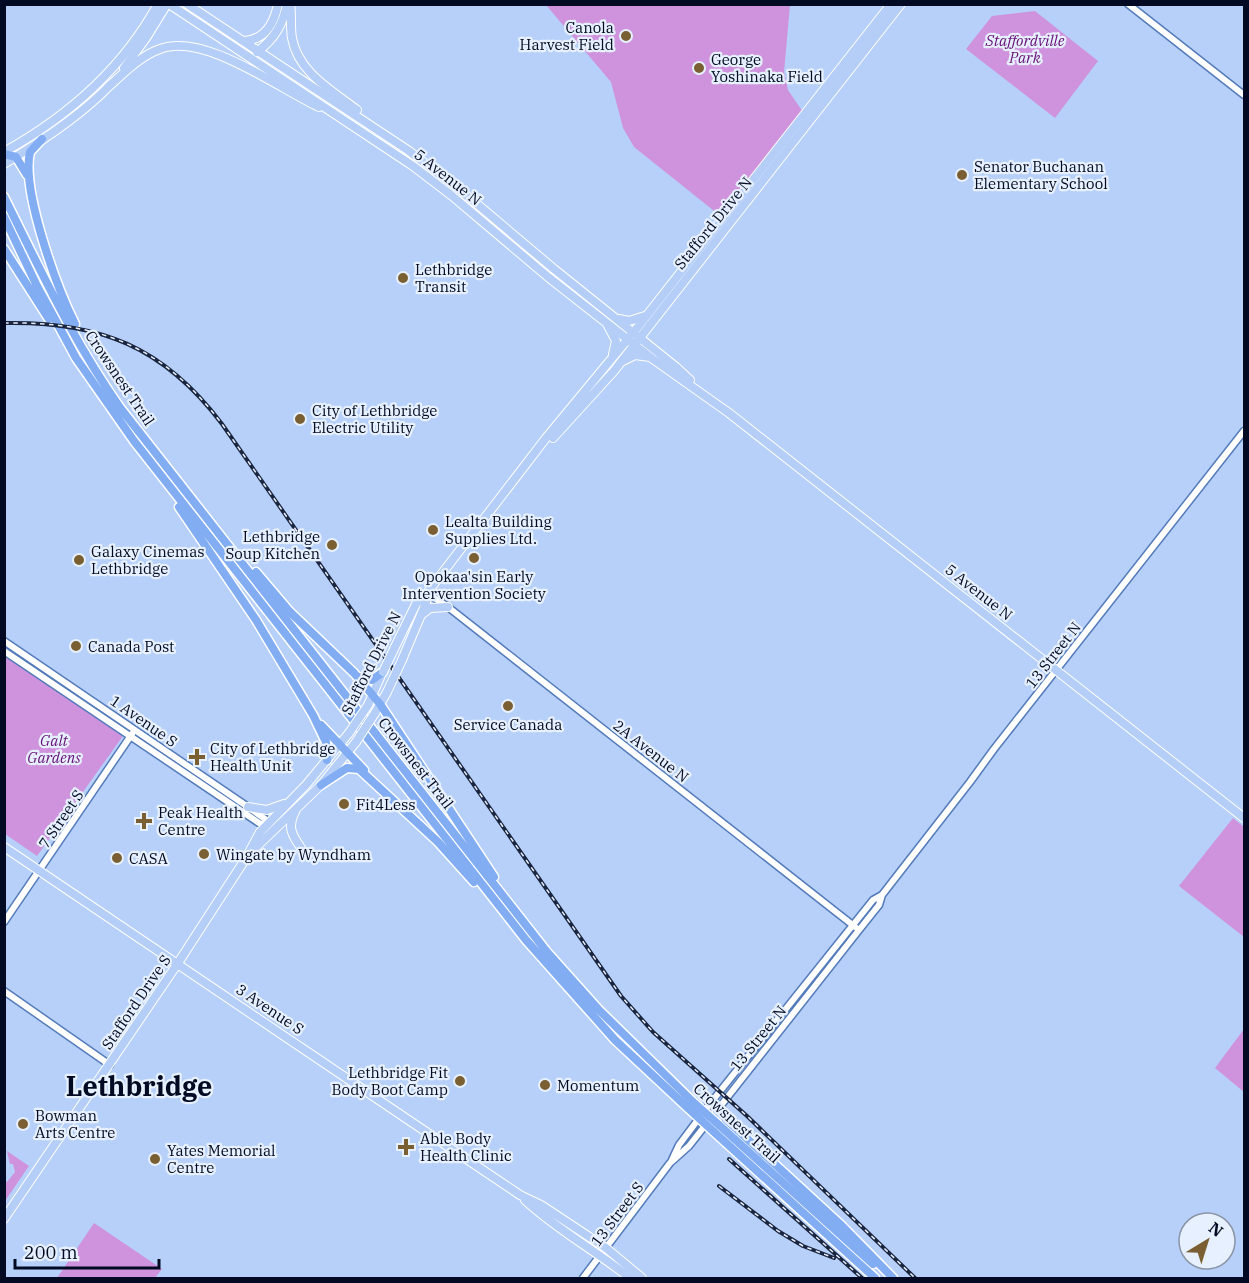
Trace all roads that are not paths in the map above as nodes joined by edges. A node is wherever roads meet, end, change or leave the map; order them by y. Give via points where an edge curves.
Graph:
1 (168, 4) edge
2 (187, 4) edge
3 (278, 4) edge
4 (289, 4) edge
5 (891, 4) edge
6 (901, 4) edge
7 (1128, 4) edge
8 (157, 10) edge
9 (243, 41) junction
10 (259, 51) junction
11 (250, 57) junction
12 (108, 87) junction
13 (1245, 95) edge
14 (343, 118) junction
15 (372, 126) junction
16 (42, 139) junction
17 (4, 153) edge
18 (16, 157) junction
19 (5, 164) edge
20 (29, 181) junction
21 (4, 197) edge
22 (4, 217) edge
23 (4, 249) edge
24 (613, 316) junction
25 (646, 316) junction
26 (604, 320) junction
27 (634, 338) junction
28 (650, 357) junction
29 (611, 360) junction
30 (620, 362) junction
31 (697, 388) junction
32 (121, 409) junction
33 (1245, 431) edge
34 (134, 441) junction
35 (538, 451) junction
36 (176, 479) junction
37 (427, 593) junction
38 (448, 607) junction
39 (420, 616) junction
40 (4, 641) edge
41 (4, 651) edge
42 (1057, 670) junction
43 (354, 673) junction
44 (380, 677) junction
45 (372, 693) junction
46 (380, 704) junction
47 (313, 715) junction
48 (136, 729) junction
49 (131, 737) junction
50 (342, 744) junction
51 (349, 752) junction
52 (327, 760) junction
53 (321, 785) junction
54 (379, 786) junction
55 (290, 801) junction
56 (298, 806) junction
57 (248, 807) junction
58 (1245, 818) edge
59 (270, 827) junction
60 (4, 847) edge
61 (301, 848) dead end
62 (40, 871) junction
63 (882, 895) junction
64 (520, 918) junction
65 (4, 922) edge
66 (853, 925) junction
67 (860, 930) junction
68 (526, 940) junction
69 (178, 963) junction
70 (4, 991) edge
71 (110, 1065) junction
72 (691, 1105) junction
73 (709, 1105) joint
74 (717, 1111) junction
75 (716, 1128) junction
76 (670, 1163) junction
77 (4, 1219) edge
78 (604, 1252) junction
79 (583, 1278) edge
80 (630, 1278) edge
81 (642, 1278) edge
82 (875, 1278) edge
83 (891, 1278) edge

1 - 8 main road
1 - 11 main road, 5 Avenue N
2 - 9 main road, 5 Avenue N
3 - 9 main road via 266,33
4 - 10 main road via 278,32
4 - 15 main road via 296,54 305,68
5 - 25 main road, Stafford Drive N
6 - 27 main road, Stafford Drive N
7 - 13 street
8 - 12 main road via 136,53
8 - 17 main road via 116,64 84,96
9 - 10 main road, 5 Avenue N
10 - 11 main road
10 - 15 main road, 5 Avenue N
11 - 14 main road, 5 Avenue N
12 - 14 main road via 148,54 169,46 190,46 214,53
12 - 16 main road
14 - 26 main road, 5 Avenue N via 451,195
15 - 24 main road, 5 Avenue N via 477,204
16 - 18 main road
16 - 20 highway via 30,152
17 - 18 highway
18 - 19 main road
18 - 20 highway
20 - 32 highway via 59,288 80,336
21 - 32 highway, Crowsnest Trail via 68,323
22 - 34 highway, Crowsnest Trail via 76,358
23 - 34 highway via 81,373
24 - 25 main road via 628,321
24 - 27 main road, 5 Avenue N
25 - 27 main road, Stafford Drive N
26 - 27 main road, 5 Avenue N
26 - 29 main road via 616,341
27 - 28 main road, 5 Avenue N
27 - 29 main road, Stafford Drive N
27 - 30 main road, Stafford Drive N
27 - 31 main road, 5 Avenue N via 679,369
28 - 30 main road via 635,355
28 - 31 main road, 5 Avenue N
29 - 35 main road, Stafford Drive N
30 - 35 main road, Stafford Drive N via 592,397
31 - 42 main road, 5 Avenue N
32 - 36 highway, Crowsnest Trail
33 - 42 street, 13 Street N
34 - 47 highway via 256,620
34 - 68 highway, Crowsnest Trail
35 - 37 main road, Stafford Drive N
36 - 43 highway via 290,612
36 - 64 highway, Crowsnest Trail
37 - 38 street, 2A Avenue N
37 - 39 main road, Stafford Drive N
37 - 44 main road, Stafford Drive N, bridge via 416,604
38 - 39 main road via 430,608
38 - 66 street, 2A Avenue N
39 - 46 main road, Stafford Drive N, bridge
40 - 48 street, 1 Avenue S
41 - 49 street, 1 Avenue S
42 - 58 main road, 5 Avenue N
42 - 63 street, 13 Street N
43 - 44 highway via 365,680
43 - 45 highway
44 - 45 main road, Stafford Drive N
45 - 46 highway
45 - 50 main road, Stafford Drive N, bridge
46 - 51 main road, Stafford Drive N, bridge
46 - 64 highway
47 - 50 highway
47 - 52 highway via 326,742
48 - 49 street, 7 Street S
48 - 57 street, 1 Avenue S
49 - 59 street, 1 Avenue S
49 - 62 street, 7 Street S
50 - 51 highway
50 - 52 main road, Stafford Drive N
51 - 53 main road, Stafford Drive N
51 - 54 highway
52 - 55 main road, Stafford Drive N
53 - 54 highway via 340,771 352,768
53 - 56 main road, Stafford Drive N
54 - 68 highway via 438,842
55 - 57 main road via 267,810
55 - 59 main road, Stafford Drive N
56 - 59 main road, Stafford Drive N
56 - 61 main road via 290,824
57 - 59 street, 1 Avenue S
59 - 69 main road, Stafford Drive S
60 - 62 main road, 3 Avenue S
62 - 65 street, 7 Street S
62 - 69 main road, 3 Avenue S
63 - 66 street, 13 Street N
63 - 67 street, 13 Street N
64 - 72 highway, Crowsnest Trail via 598,1009
66 - 67 street, 2A Avenue N
66 - 73 street, 13 Street N
67 - 74 street, 13 Street N
68 - 72 highway, Crowsnest Trail via 615,1040
69 - 71 main road, Stafford Drive S
69 - 78 main road, 3 Avenue S via 537,1211
70 - 71 street
71 - 77 main road, Stafford Drive S
72 - 75 highway, Crowsnest Trail, bridge
73 - 76 street, 13 Street S
74 - 76 street, 13 Street S
74 - 83 highway via 842,1226
75 - 82 highway, Crowsnest Trail
75 - 83 highway, Crowsnest Trail
76 - 78 street, 13 Street S
78 - 79 street, 13 Street S
78 - 80 main road, 3 Avenue S
78 - 81 main road, 3 Avenue S

